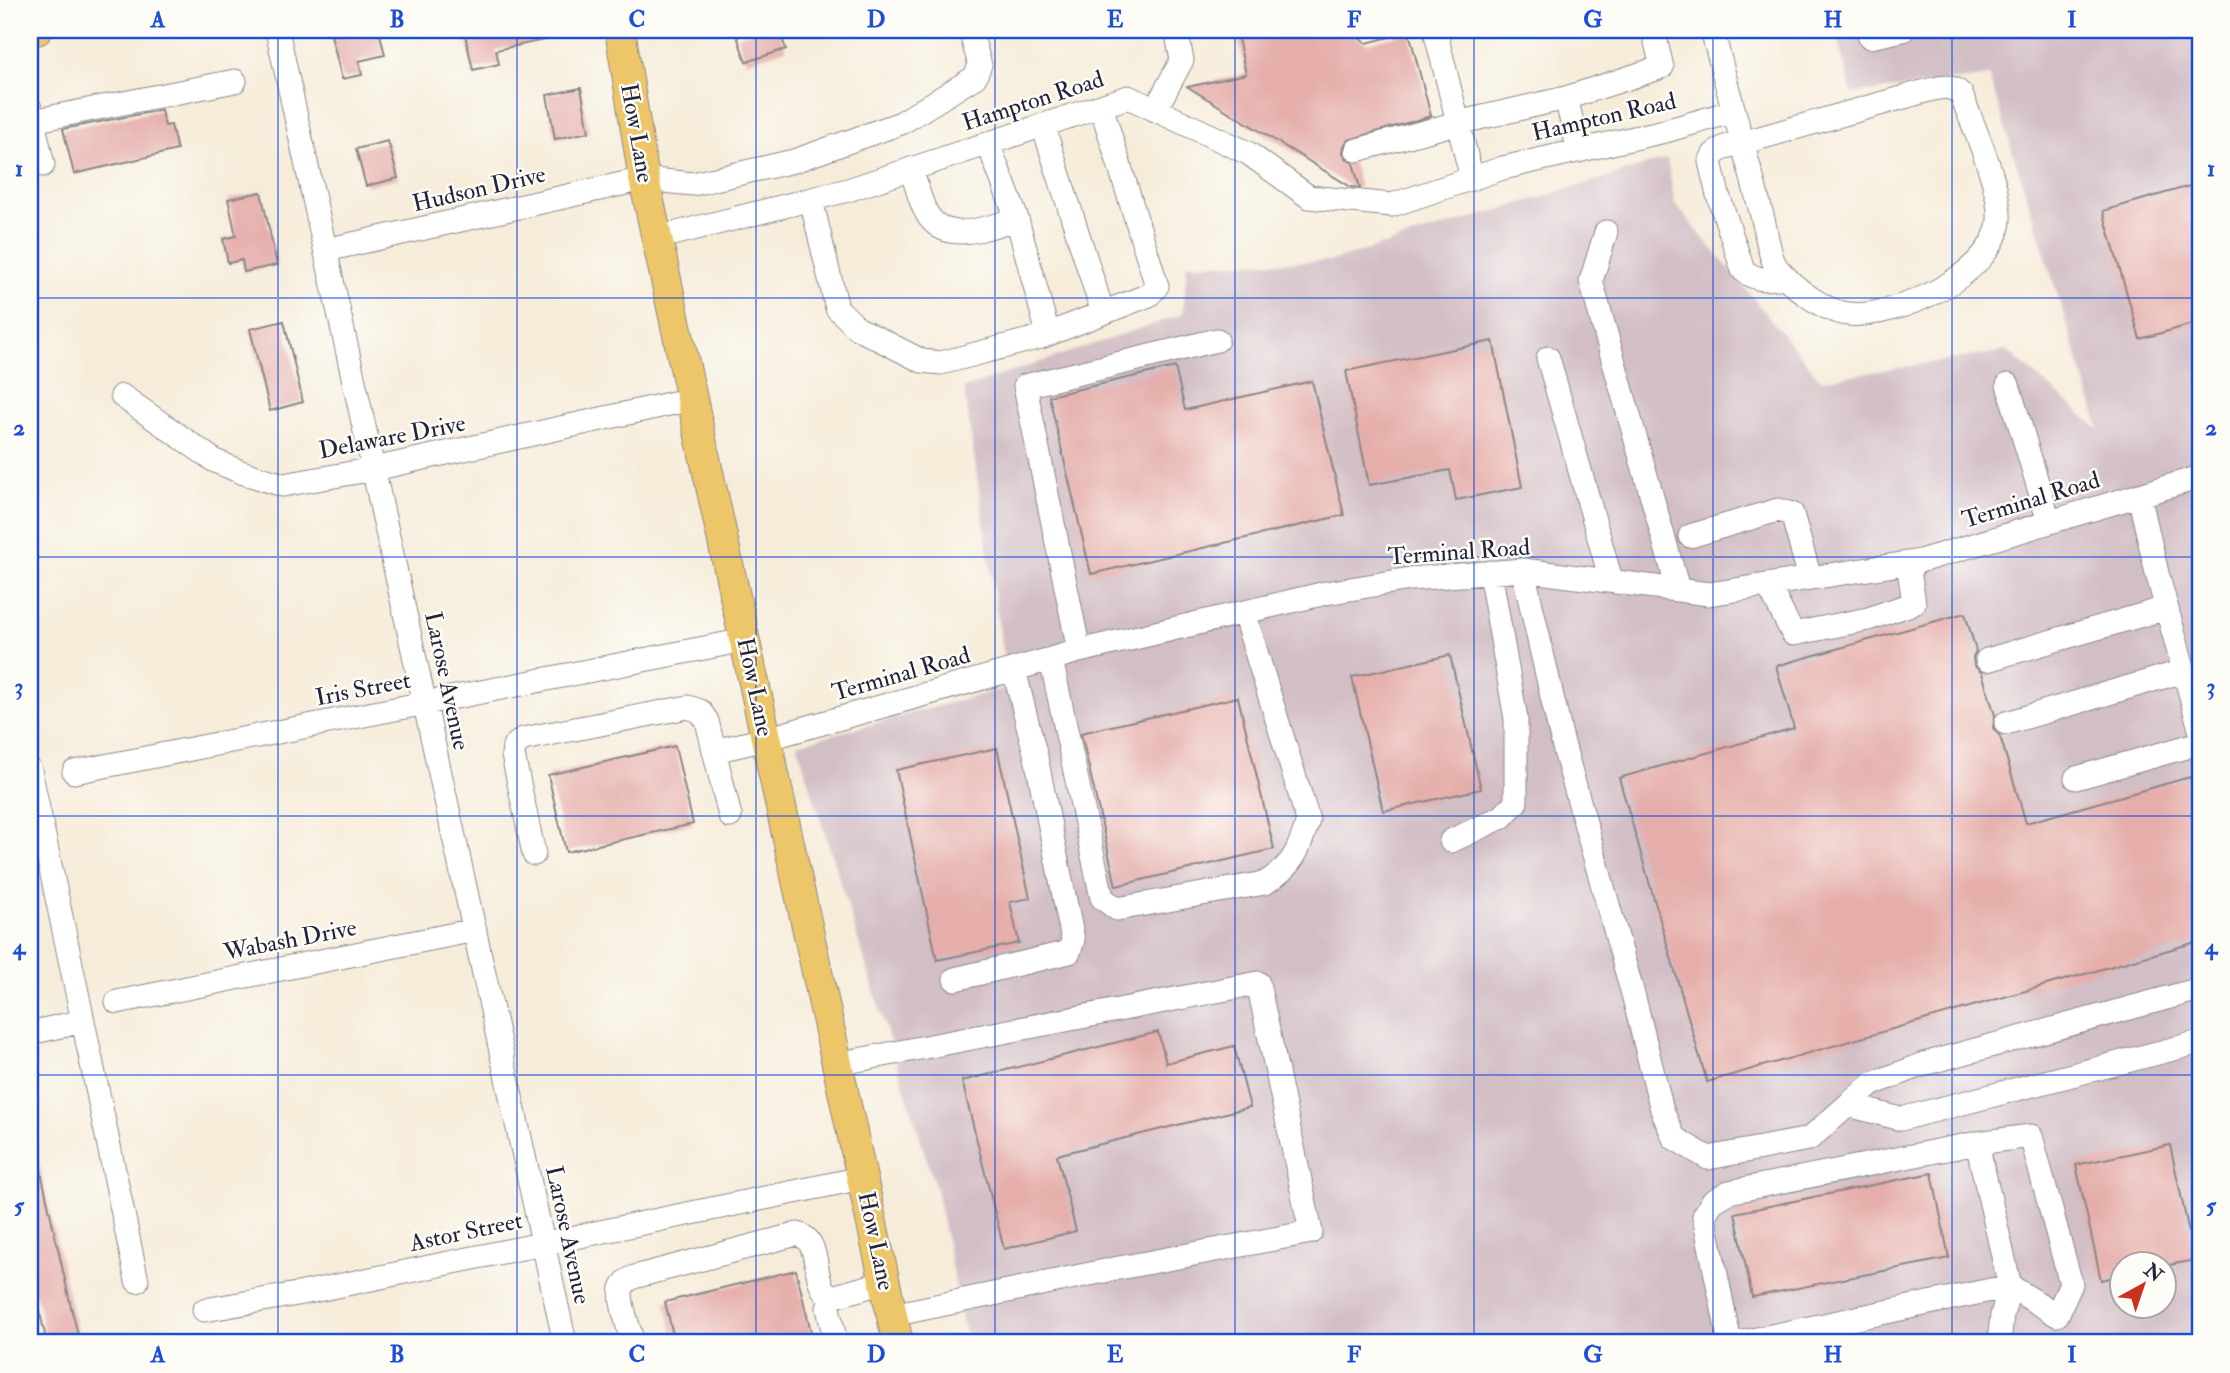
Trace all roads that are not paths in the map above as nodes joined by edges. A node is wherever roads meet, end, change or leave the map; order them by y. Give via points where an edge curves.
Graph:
1 (37, 30) edge
2 (277, 30) edge
3 (620, 30) edge
4 (970, 30) edge
5 (1176, 30) edge
6 (1435, 30) edge
7 (1653, 30) edge
8 (1712, 30) edge
9 (1868, 30) edge
10 (1903, 30) edge
11 (30, 32) edge
12 (234, 81) dead end
13 (1566, 98) junction
14 (1101, 106) junction
15 (1155, 110) junction
16 (1734, 111) junction
17 (31, 115) edge
18 (1457, 123) junction
19 (1044, 125) junction
20 (988, 143) junction
21 (1742, 143) junction
22 (1357, 150) dead end
23 (1579, 151) junction
24 (43, 165) dead end
25 (911, 169) junction
26 (1472, 178) junction
27 (644, 179) junction
28 (811, 200) junction
29 (1017, 219) junction
30 (1606, 232) dead end
31 (657, 238) junction
32 (326, 250) junction
33 (1781, 272) junction
34 (1103, 313) junction
35 (1048, 334) junction
36 (1217, 340) dead end
37 (1548, 358) dead end
38 (2008, 385) dead end
39 (122, 396) dead end
40 (692, 398) junction
41 (374, 470) junction
42 (2200, 477) edge
43 (2139, 495) junction
44 (2049, 522) junction
45 (1690, 536) dead end
46 (1908, 563) junction
47 (1523, 570) junction
48 (1490, 572) junction
49 (1810, 578) junction
50 (1611, 580) junction
51 (1768, 585) junction
52 (1678, 589) junction
53 (2166, 608) junction
54 (1244, 613) junction
55 (745, 640) junction
56 (1079, 651) junction
57 (1051, 659) junction
58 (1987, 660) dead end
59 (1014, 670) junction
60 (2184, 671) junction
61 (425, 703) junction
62 (2006, 723) dead end
63 (2200, 729) edge
64 (766, 738) junction
65 (2200, 743) edge
66 (714, 751) junction
67 (30, 770) edge
68 (74, 772) dead end
69 (2076, 778) dead end
70 (730, 816) dead end
71 (1451, 841) dead end
72 (534, 854) dead end
73 (475, 930) junction
74 (955, 979) dead end
75 (2200, 989) edge
76 (117, 1002) dead end
77 (83, 1021) junction
78 (30, 1033) edge
79 (2200, 1042) edge
80 (837, 1064) junction
81 (1847, 1105) junction
82 (1977, 1143) junction
83 (862, 1178) junction
84 (543, 1244) junction
85 (137, 1281) dead end
86 (885, 1282) junction
87 (2010, 1286) junction
88 (832, 1297) junction
89 (204, 1310) dead end
90 (895, 1329) edge
91 (565, 1343) edge
92 (633, 1343) edge
93 (836, 1343) edge
94 (1730, 1343) edge
95 (1738, 1343) edge
96 (1999, 1343) edge

1 - 11 main road
2 - 32 street, Larose Avenue
3 - 27 main road, How Lane
4 - 27 street, Hudson Drive via 980,65 975,77 901,123 794,161 693,184
5 - 15 street via 1182,60
6 - 18 street
7 - 13 street via 1662,67
8 - 16 street
9 - 10 street via 1870,37
12 - 17 street
13 - 18 street
13 - 23 street
14 - 15 street, Hampton Road via 1128,97
14 - 19 street, Hampton Road
14 - 34 street via 1157,286 1149,295
15 - 26 street, Hampton Road via 1248,153 1309,198 1392,205
16 - 21 street
16 - 23 street, Hampton Road
17 - 24 street
18 - 22 street
18 - 26 street
19 - 20 street, Hampton Road
19 - 34 street
20 - 25 street, Hampton Road
20 - 29 street
21 - 33 street
21 - 33 street via 1725,147 1710,162 1718,195 1743,270 1757,279
21 - 33 street via 1947,86 1961,94 1997,197 1996,235 1983,256 1939,290 1904,304 1871,313 1837,312
23 - 26 street, Hampton Road
25 - 28 street, Hampton Road
25 - 29 street via 926,212 938,227 962,233
27 - 31 main road, How Lane
27 - 32 street, Hudson Drive
28 - 31 street, Hampton Road
28 - 35 street via 837,309 857,328 922,361 941,363
29 - 35 street
30 - 52 street via 1591,281
31 - 40 main road, How Lane
32 - 41 street, Larose Avenue
34 - 35 street
36 - 56 street via 1025,386
37 - 50 street
38 - 44 street
39 - 41 street, Delaware Drive via 215,461 275,484
40 - 41 street, Delaware Drive
40 - 55 main road, How Lane
41 - 61 street, Larose Avenue
42 - 43 street, Terminal Road
43 - 44 street, Terminal Road
43 - 53 street
44 - 46 street, Terminal Road
45 - 49 street via 1778,510 1792,514
46 - 49 street, Terminal Road
46 - 51 street via 1914,603 1868,619 1793,634
47 - 48 street, Terminal Road
47 - 50 street, Terminal Road
47 - 81 street via 1562,740 1662,1110 1674,1138 1708,1158 1761,1149 1809,1139
48 - 54 street, Terminal Road via 1325,593
48 - 71 street via 1516,719 1516,802 1502,817
49 - 51 street, Terminal Road
50 - 52 street, Terminal Road
51 - 52 street, Terminal Road via 1709,594
53 - 58 street
53 - 60 street
54 - 56 street, Terminal Road
54 - 57 street via 1308,820 1298,851 1282,873 1265,883 1117,909 1102,898
55 - 61 street, Iris Street
55 - 64 main road, How Lane
56 - 57 street, Terminal Road
57 - 59 street, Terminal Road
59 - 64 street, Terminal Road
59 - 74 street via 1073,940 1069,952
60 - 62 street
60 - 63 street
61 - 68 street, Iris Street
61 - 73 street, Larose Avenue
64 - 66 street, Terminal Road
64 - 80 main road, How Lane
65 - 69 street
66 - 70 street
66 - 72 street via 707,720 688,707 523,739 514,746 513,755
67 - 77 street
73 - 76 street, Wabash Drive
73 - 84 street, Larose Avenue
75 - 81 street via 1927,1063 1872,1084
77 - 78 street
77 - 85 street
79 - 81 street via 1901,1119
80 - 83 main road, How Lane
80 - 90 street via 1258,983 1261,996 1311,1232 1114,1269
82 - 87 street
82 - 87 street via 2031,1136 2071,1284 2057,1315
82 - 94 street via 1729,1192 1712,1202 1704,1216
83 - 84 street, Astor Street
83 - 86 main road, How Lane
84 - 89 street, Astor Street
84 - 91 street, Larose Avenue
86 - 88 street
86 - 90 main road, How Lane
87 - 95 street
87 - 96 street
88 - 92 street via 824,1290 810,1242 797,1234 627,1281 621,1298
88 - 93 street via 828,1308

